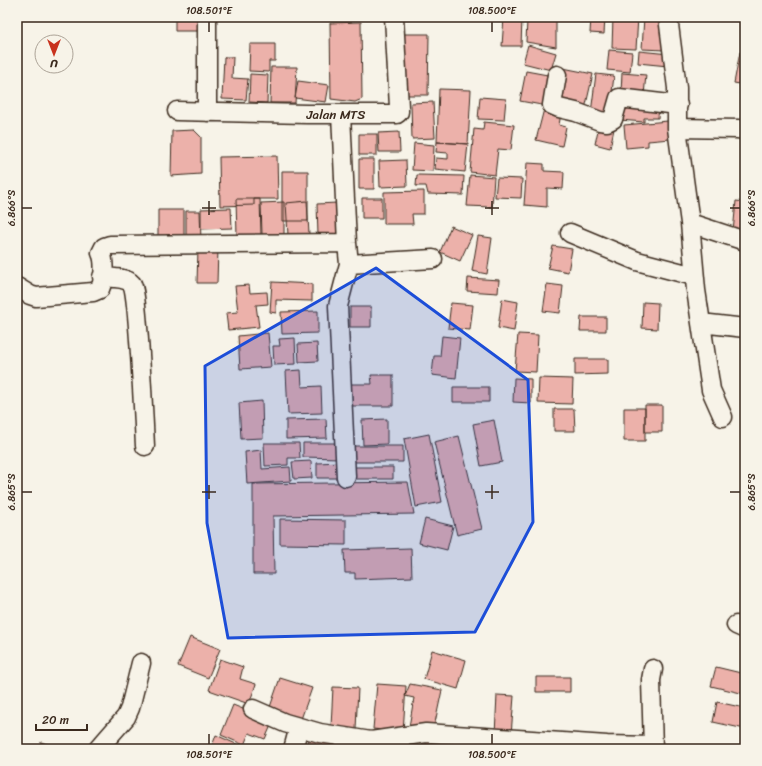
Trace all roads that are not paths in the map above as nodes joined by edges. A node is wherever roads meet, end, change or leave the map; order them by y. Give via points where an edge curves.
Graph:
1 (207, 17) edge
2 (394, 17) edge
3 (668, 17) edge
4 (557, 75) dead end
5 (678, 105) junction
6 (177, 111) dead end
7 (207, 112) junction
8 (341, 114) junction
9 (677, 128) junction
10 (745, 130) edge
11 (690, 223) junction
12 (570, 233) dead end
13 (745, 241) edge
14 (347, 243) junction
15 (433, 259) dead end
16 (349, 264) junction
17 (694, 276) junction
18 (102, 277) junction
19 (17, 287) edge
20 (701, 323) junction
21 (745, 328) edge
22 (723, 417) dead end
23 (145, 446) dead end
24 (346, 477) dead end
25 (141, 663) dead end
26 (653, 669) dead end
27 (253, 709) dead end
28 (299, 727) junction
29 (457, 742) edge
30 (579, 746) edge
31 (653, 747) edge
32 (98, 749) edge
33 (293, 749) edge

1 - 7 street
2 - 8 street, Jalan MTS via 399,112
3 - 5 street
4 - 5 street via 552,104 600,121 607,122 613,119 619,98
5 - 9 street
6 - 7 street, Jalan MTS
7 - 8 street, Jalan MTS
8 - 14 street
9 - 10 street
9 - 11 street
11 - 13 street
11 - 17 street
12 - 17 street via 637,261
14 - 16 street
14 - 18 street via 110,245 104,247 101,253 104,258
15 - 16 street
16 - 24 street via 338,306
17 - 20 street
18 - 19 street via 100,289 93,292 36,297
18 - 23 street via 127,280 134,286
20 - 21 street
20 - 22 street via 711,390
25 - 32 street via 126,717
26 - 31 street
27 - 28 street
28 - 29 street via 371,741 426,733
28 - 33 street
29 - 30 street
30 - 31 street

